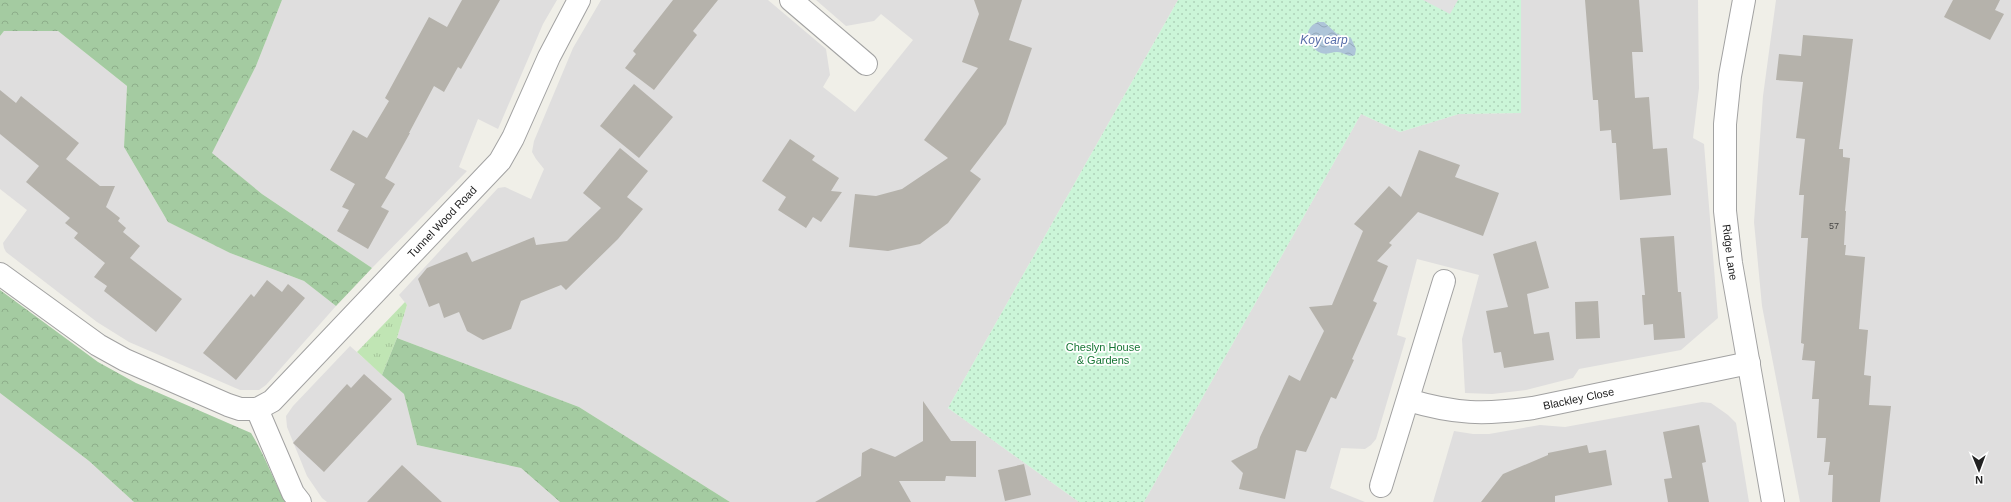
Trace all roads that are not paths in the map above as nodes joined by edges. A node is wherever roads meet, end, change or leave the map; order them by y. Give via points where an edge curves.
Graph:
1 (578, 0) edge
2 (792, 0) edge
3 (1744, 0) edge
4 (866, 64) dead end
5 (0, 274) edge
6 (1444, 281) dead end
7 (1749, 363) junction
8 (1408, 400) junction
9 (257, 409) junction
10 (1381, 486) dead end
11 (300, 502) edge
12 (1773, 502) edge

1 - 9 street, Tunnel Wood Road via 500,161 272,401
2 - 4 street
3 - 7 street, Ridge Lane via 1730,76 1725,124 1724,173 1731,263
5 - 9 street via 98,345 125,360 234,407
6 - 8 street
7 - 8 street, Blackley Close via 1501,413 1457,412
7 - 12 street, Ridge Lane
8 - 10 street
9 - 11 street

